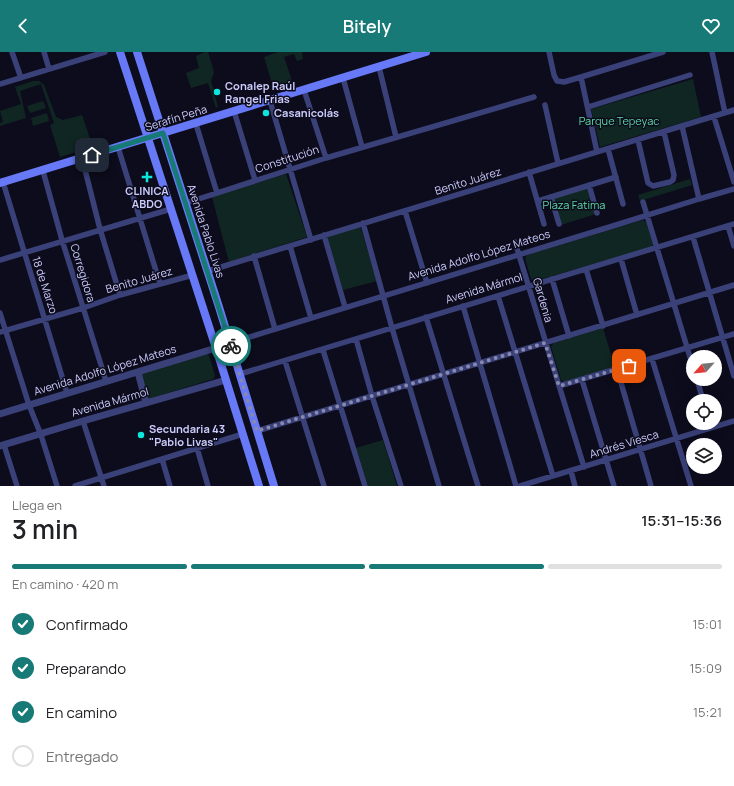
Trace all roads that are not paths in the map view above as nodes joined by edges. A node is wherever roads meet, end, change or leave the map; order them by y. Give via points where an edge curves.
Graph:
1 (12, 52) edge
2 (44, 52) edge
3 (105, 52) edge
4 (120, 52) edge
5 (137, 52) edge
6 (426, 52) edge
7 (549, 52) edge
8 (663, 52) edge
9 (712, 52) edge
10 (379, 67) junction
11 (49, 69) junction
12 (690, 75) dead end
13 (581, 77) junction
14 (21, 78) junction
15 (343, 78) junction
16 (0, 84) edge
17 (304, 90) junction
18 (534, 97) dead end
19 (270, 101) junction
20 (545, 105) dead end
21 (588, 107) junction
22 (734, 110) edge
23 (234, 112) junction
24 (725, 113) junction
25 (714, 116) junction
26 (196, 124) junction
27 (682, 126) junction
28 (664, 132) junction
29 (163, 133) junction
30 (396, 137) junction
31 (149, 138) junction
32 (638, 140) junction
33 (118, 147) junction
34 (362, 147) junction
35 (608, 148) junction
36 (597, 152) junction
37 (82, 158) junction
38 (326, 158) junction
39 (558, 163) junction
40 (290, 170) junction
41 (42, 171) junction
42 (529, 172) junction
43 (616, 178) junction
44 (255, 180) junction
45 (734, 182) edge
46 (1, 183) edge
47 (589, 185) junction
48 (734, 189) edge
49 (218, 193) junction
50 (551, 197) junction
51 (699, 199) junction
52 (538, 201) junction
53 (643, 202) dead end
54 (186, 203) junction
55 (623, 204) dead end
56 (171, 208) junction
57 (405, 211) junction
58 (597, 213) dead end
59 (647, 215) junction
60 (139, 218) junction
61 (363, 223) junction
62 (544, 224) dead end
63 (559, 224) dead end
64 (731, 225) edge
65 (100, 229) junction
66 (324, 236) junction
67 (693, 237) junction
68 (62, 240) junction
69 (311, 240) junction
70 (515, 242) dead end
71 (290, 246) junction
72 (734, 246) edge
73 (658, 248) junction
74 (24, 252) junction
75 (519, 254) junction
76 (254, 256) junction
77 (621, 259) junction
78 (0, 260) edge
79 (586, 270) junction
80 (208, 271) junction
81 (193, 275) junction
82 (552, 279) junction
83 (427, 283) junction
84 (160, 284) junction
85 (734, 285) edge
86 (529, 286) junction
87 (709, 293) junction
88 (120, 295) junction
89 (383, 296) junction
90 (498, 296) junction
91 (674, 304) junction
92 (463, 306) junction
93 (345, 307) junction
94 (83, 308) junction
95 (0, 313) edge
96 (637, 315) junction
97 (426, 317) junction
98 (311, 318) junction
99 (46, 319) junction
100 (603, 326) junction
101 (392, 328) junction
102 (275, 329) junction
103 (3, 331) edge
104 (734, 334) edge
105 (569, 336) junction
106 (722, 338) junction
107 (356, 339) junction
108 (230, 343) junction
109 (545, 343) junction
110 (216, 348) junction
111 (687, 348) junction
112 (323, 350) junction
113 (514, 352) junction
114 (652, 359) junction
115 (285, 361) junction
116 (480, 363) junction
117 (617, 369) junction
118 (138, 372) junction
119 (240, 374) junction
120 (444, 374) junction
121 (734, 376) edge
122 (226, 380) junction
123 (582, 380) junction
124 (106, 381) junction
125 (408, 385) junction
126 (559, 386) junction
127 (67, 393) junction
128 (372, 396) junction
129 (146, 403) junction
130 (29, 405) junction
131 (340, 405) junction
132 (0, 414) edge
133 (302, 417) junction
134 (83, 420) junction
135 (734, 422) edge
136 (722, 424) edge
137 (700, 430) edge
138 (257, 431) junction
139 (243, 434) junction
140 (41, 435) junction
141 (676, 439) junction
142 (2, 446) edge
143 (197, 448) junction
144 (640, 450) junction
145 (162, 459) junction
146 (606, 460) junction
147 (584, 467) junction
148 (571, 470) junction
149 (553, 476) junction
150 (101, 477) junction
151 (536, 484) edge
152 (17, 486) edge
153 (57, 486) edge
154 (75, 486) edge
155 (104, 486) edge
156 (170, 486) edge
157 (208, 486) edge
158 (259, 486) edge
159 (274, 486) edge
160 (324, 486) edge
161 (365, 486) edge
162 (400, 486) edge
163 (439, 486) edge
164 (478, 486) edge
165 (516, 486) edge
166 (520, 486) edge
167 (575, 486) edge
168 (614, 486) edge
169 (651, 486) edge
170 (691, 486) edge

1 - 14 street
2 - 11 street
3 - 11 street
4 - 31 main road
5 - 29 main road, Avenida Pablo Livas
6 - 10 main road, Serafín Peña
7 - 13 street via 557,81 564,82
8 - 13 street
9 - 24 street
10 - 15 main road, Serafín Peña
10 - 30 street
11 - 14 street
12 - 21 street
13 - 21 street
14 - 16 street
15 - 17 main road, Serafín Peña
15 - 34 street
17 - 19 main road, Serafín Peña
17 - 38 street
18 - 30 street, Constitución
19 - 23 main road, Serafín Peña
19 - 40 street
20 - 39 street
21 - 36 street
22 - 24 street, Benito Juárez
23 - 26 main road, Serafín Peña
23 - 44 street
24 - 25 street, Benito Juárez
25 - 27 street, Benito Juárez
25 - 45 street
26 - 29 main road, Serafín Peña
26 - 49 street
27 - 28 street, Benito Juárez
27 - 51 street
28 - 32 street, Benito Juárez
28 - 32 street via 674,175 670,182 650,185
29 - 31 main road, Serafín Peña
29 - 54 main road, Avenida Pablo Livas
30 - 34 street, Constitución
31 - 33 main road, Serafín Peña
31 - 56 main road
32 - 35 street, Benito Juárez
33 - 37 main road, Serafín Peña
33 - 60 street
34 - 38 street, Constitución
35 - 36 street, Benito Juárez
35 - 43 street
36 - 39 street, Benito Juárez
37 - 41 main road, Serafín Peña
37 - 65 street
38 - 40 street, Constitución
39 - 42 street, Benito Juárez
40 - 44 street, Constitución
40 - 69 street
41 - 46 main road, Serafín Peña
41 - 68 street, Corregidora
42 - 52 street
42 - 57 street, Benito Juárez
43 - 47 street
43 - 55 street
44 - 49 street, Constitución
46 - 74 street, 18 de Marzo
47 - 50 street
47 - 58 street
48 - 51 street, Avenida Adolfo López Mateos
49 - 54 street, Constitución
50 - 52 street
50 - 63 street
51 - 59 street, Avenida Adolfo López Mateos
52 - 62 street
53 - 59 street
54 - 80 main road, Avenida Pablo Livas
56 - 60 street
56 - 81 main road
57 - 61 street, Benito Juárez
57 - 83 street
59 - 73 street
59 - 75 street, Avenida Adolfo López Mateos
60 - 65 street
60 - 84 street
61 - 66 street, Benito Juárez
61 - 89 street
64 - 67 street, Avenida Mármol
64 - 72 street
65 - 68 street
65 - 88 street
66 - 69 street, Benito Juárez
66 - 93 street
67 - 73 street, Avenida Mármol
67 - 87 street
68 - 74 street
68 - 94 street, Corregidora
69 - 71 street, Benito Juárez
70 - 75 street, Gardenia
71 - 76 street, Benito Juárez
71 - 98 street
73 - 77 street, Avenida Mármol
73 - 91 street
74 - 78 street
74 - 99 street, 18 de Marzo
75 - 83 street, Avenida Adolfo López Mateos
75 - 86 street, Gardenia
76 - 80 street, Benito Juárez
76 - 102 street
77 - 79 street, Avenida Mármol
77 - 96 street
79 - 82 street, Avenida Mármol
79 - 100 street
80 - 108 main road, Avenida Pablo Livas
81 - 84 street, Benito Juárez
81 - 110 main road
82 - 86 street, Avenida Mármol
82 - 105 street
83 - 89 street, Avenida Adolfo López Mateos
84 - 88 street, Benito Juárez
85 - 87 street
86 - 90 street, Avenida Mármol
86 - 109 street, Gardenia
87 - 91 street
87 - 106 street
88 - 94 street, Benito Juárez
89 - 93 street, Avenida Adolfo López Mateos
89 - 101 street
90 - 92 street, Avenida Mármol
90 - 113 street
91 - 96 street
91 - 111 street
92 - 97 street, Avenida Mármol
92 - 116 street
93 - 98 street, Avenida Adolfo López Mateos
94 - 99 street, Benito Juárez
94 - 124 street, Corregidora
95 - 103 street
96 - 100 street
97 - 101 street, Avenida Mármol
97 - 120 street
98 - 102 street, Avenida Adolfo López Mateos
99 - 103 street, Benito Juárez
99 - 127 street, 18 de Marzo
100 - 105 street
101 - 107 street, Avenida Mármol
101 - 125 street
102 - 108 street, Avenida Adolfo López Mateos
103 - 130 street
104 - 106 street
105 - 109 street
106 - 111 street
106 - 121 street
107 - 112 street, Avenida Mármol
107 - 128 street
108 - 119 main road, Avenida Pablo Livas
109 - 113 street
109 - 126 street, Gardenia
110 - 118 street, Avenida Adolfo López Mateos
110 - 122 main road
111 - 114 street
112 - 115 street, Avenida Mármol
112 - 131 street
113 - 116 street
113 - 149 street
114 - 117 street
114 - 141 street
115 - 119 street, Avenida Mármol
115 - 133 street
116 - 120 street
116 - 165 street
117 - 123 street
117 - 144 street
118 - 124 street, Avenida Adolfo López Mateos
118 - 129 street
119 - 138 main road, Avenida Pablo Livas
120 - 125 street
120 - 164 street
122 - 129 street, Avenida Mármol
122 - 139 main road
123 - 126 street
123 - 146 street
124 - 127 street, Avenida Adolfo López Mateos
125 - 128 street
125 - 163 street
126 - 147 street, Gardenia
127 - 130 street, Avenida Adolfo López Mateos
128 - 131 street
128 - 162 street
129 - 134 street, Avenida Mármol
130 - 132 street, Avenida Adolfo López Mateos
130 - 140 street
131 - 133 street
131 - 161 street
133 - 138 street
133 - 160 street
134 - 140 street, Avenida Mármol
134 - 150 street
135 - 136 street, Andrés Viesca
137 - 141 street, Andrés Viesca
138 - 159 main road, Avenida Pablo Livas
139 - 143 street
139 - 158 main road
140 - 142 street, Avenida Mármol
140 - 153 street
141 - 144 street, Andrés Viesca
141 - 170 street
142 - 152 street
143 - 145 street
143 - 157 street
144 - 146 street, Andrés Viesca
144 - 169 street
145 - 150 street
145 - 156 street
146 - 147 street, Andrés Viesca
146 - 168 street
147 - 148 street, Andrés Viesca
148 - 149 street, Andrés Viesca
148 - 167 street
149 - 151 street, Andrés Viesca
150 - 154 street
150 - 155 street
151 - 166 street, Andrés Viesca

